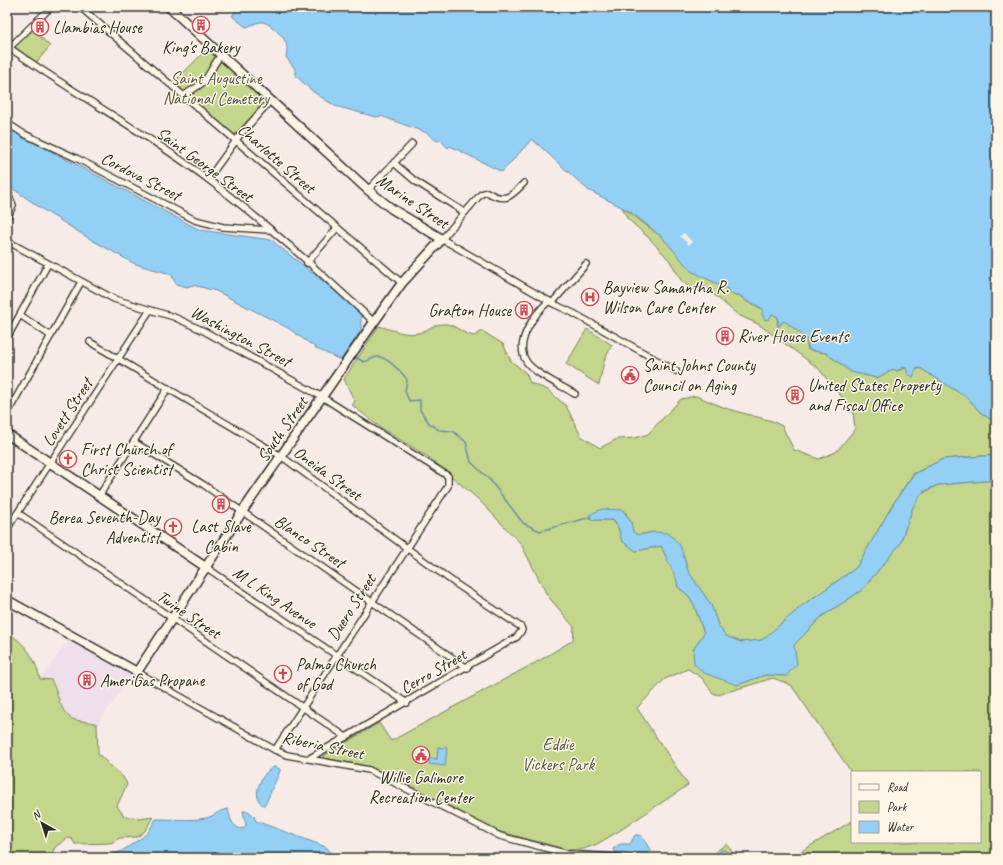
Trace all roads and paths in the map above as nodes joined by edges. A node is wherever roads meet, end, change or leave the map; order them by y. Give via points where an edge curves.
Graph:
1 (51, 7) edge
2 (80, 7) edge
3 (169, 7) edge
4 (8, 48) edge
5 (221, 56) junction
6 (184, 96) junction
7 (270, 101) junction
8 (7, 123) edge
9 (236, 141) junction
10 (412, 144) dead end
11 (394, 163) junction
12 (208, 179) junction
13 (524, 183) dead end
14 (368, 190) junction
15 (7, 191) edge
16 (464, 212) junction
17 (7, 218) edge
18 (337, 228) junction
19 (269, 230) junction
20 (442, 239) junction
21 (7, 241) edge
22 (307, 263) junction
23 (48, 264) junction
24 (586, 264) dead end
25 (81, 282) junction
26 (402, 283) junction
27 (550, 302) junction
28 (150, 310) junction
29 (20, 315) junction
30 (374, 322) junction
31 (51, 336) junction
32 (7, 338) edge
33 (90, 342) dead end
34 (118, 360) junction
35 (676, 371) dead end
36 (168, 388) junction
37 (575, 394) dead end
38 (322, 397) junction
39 (7, 414) edge
40 (7, 434) edge
41 (134, 442) junction
42 (281, 456) junction
43 (50, 463) junction
44 (449, 479) joint
45 (99, 496) junction
46 (242, 512) junction
47 (18, 513) junction
48 (7, 529) edge
49 (407, 547) junction
50 (207, 568) junction
51 (7, 600) edge
52 (372, 600) junction
53 (172, 620) junction
54 (521, 627) joint
55 (336, 654) junction
56 (467, 668) junction
57 (137, 672) junction
58 (407, 702) junction
59 (302, 707) junction
60 (346, 737) junction
61 (275, 750) junction
62 (310, 758) junction
63 (630, 858) edge

1 - 4 street
2 - 6 street, Charlotte Street
3 - 5 street, Marine Street
4 - 12 street, Saint George Street
5 - 6 street via 205,80
5 - 7 street, Marine Street
6 - 9 street, Charlotte Street
7 - 9 street
7 - 14 street, Marine Street
8 - 19 street, Cordova Street via 195,220 223,227
9 - 12 street
9 - 18 street, Charlotte Street
10 - 11 street
11 - 14 street
11 - 16 street via 415,182
12 - 19 street, Saint George Street
13 - 16 street, South Street via 508,197 498,198 484,192
14 - 20 street, Marine Street via 392,210
15 - 17 street via 13,205
16 - 20 street, South Street
18 - 22 street
18 - 26 street, Charlotte Street
19 - 22 street, Saint George Street
20 - 26 street, South Street
20 - 27 street, Marine Street
21 - 23 street, Washington Street
22 - 30 street, Saint George Street
23 - 25 street, Washington Street
23 - 29 street
24 - 27 street
25 - 28 street, Washington Street via 114,299
25 - 31 street
26 - 30 street, South Street
27 - 35 street, Marine Street via 573,312
27 - 37 street via 541,308 527,331 523,353 526,362 537,371
28 - 34 street, Lovett Street
28 - 38 street, Washington Street via 174,317 204,331
29 - 31 street
29 - 32 street
30 - 38 street, South Street
31 - 39 street
33 - 34 street, Oneida Street
34 - 36 street, Oneida Street
34 - 43 street, Lovett Street
36 - 41 street
36 - 42 street, Oneida Street
38 - 42 street, South Street
38 - 44 street, Washington Street via 433,466
40 - 43 street
41 - 45 street
41 - 46 street, Blanco Street
42 - 46 street, South Street
42 - 49 street, Oneida Street
43 - 45 street
43 - 47 street, Lovett Street
44 - 49 street, Duero Street via 448,486
45 - 50 street
46 - 50 street, South Street
46 - 52 street, Blanco Street
47 - 48 street, Lovett Street
47 - 53 street, Twine Street
49 - 52 street, Duero Street
49 - 54 street, Oneida Street via 456,584
50 - 53 street, South Street
50 - 55 street, M L King Avenue
51 - 57 street, Riberia Street
52 - 55 street, Duero Street
52 - 56 street, Blanco Street
53 - 57 street, South Street
53 - 59 street, Twine Street
54 - 56 street, Cerro Street via 522,630 517,637
55 - 58 street, M L King Avenue
55 - 59 street, Duero Street
56 - 58 street, Cerro Street
57 - 61 street, Riberia Street
58 - 60 street, Cerro Street
59 - 60 street, Twine Street
59 - 61 street, Duero Street
60 - 62 street, Cerro Street
61 - 62 street, Riberia Street via 287,755
62 - 63 street, Riberia Street via 376,773 500,836 568,854

